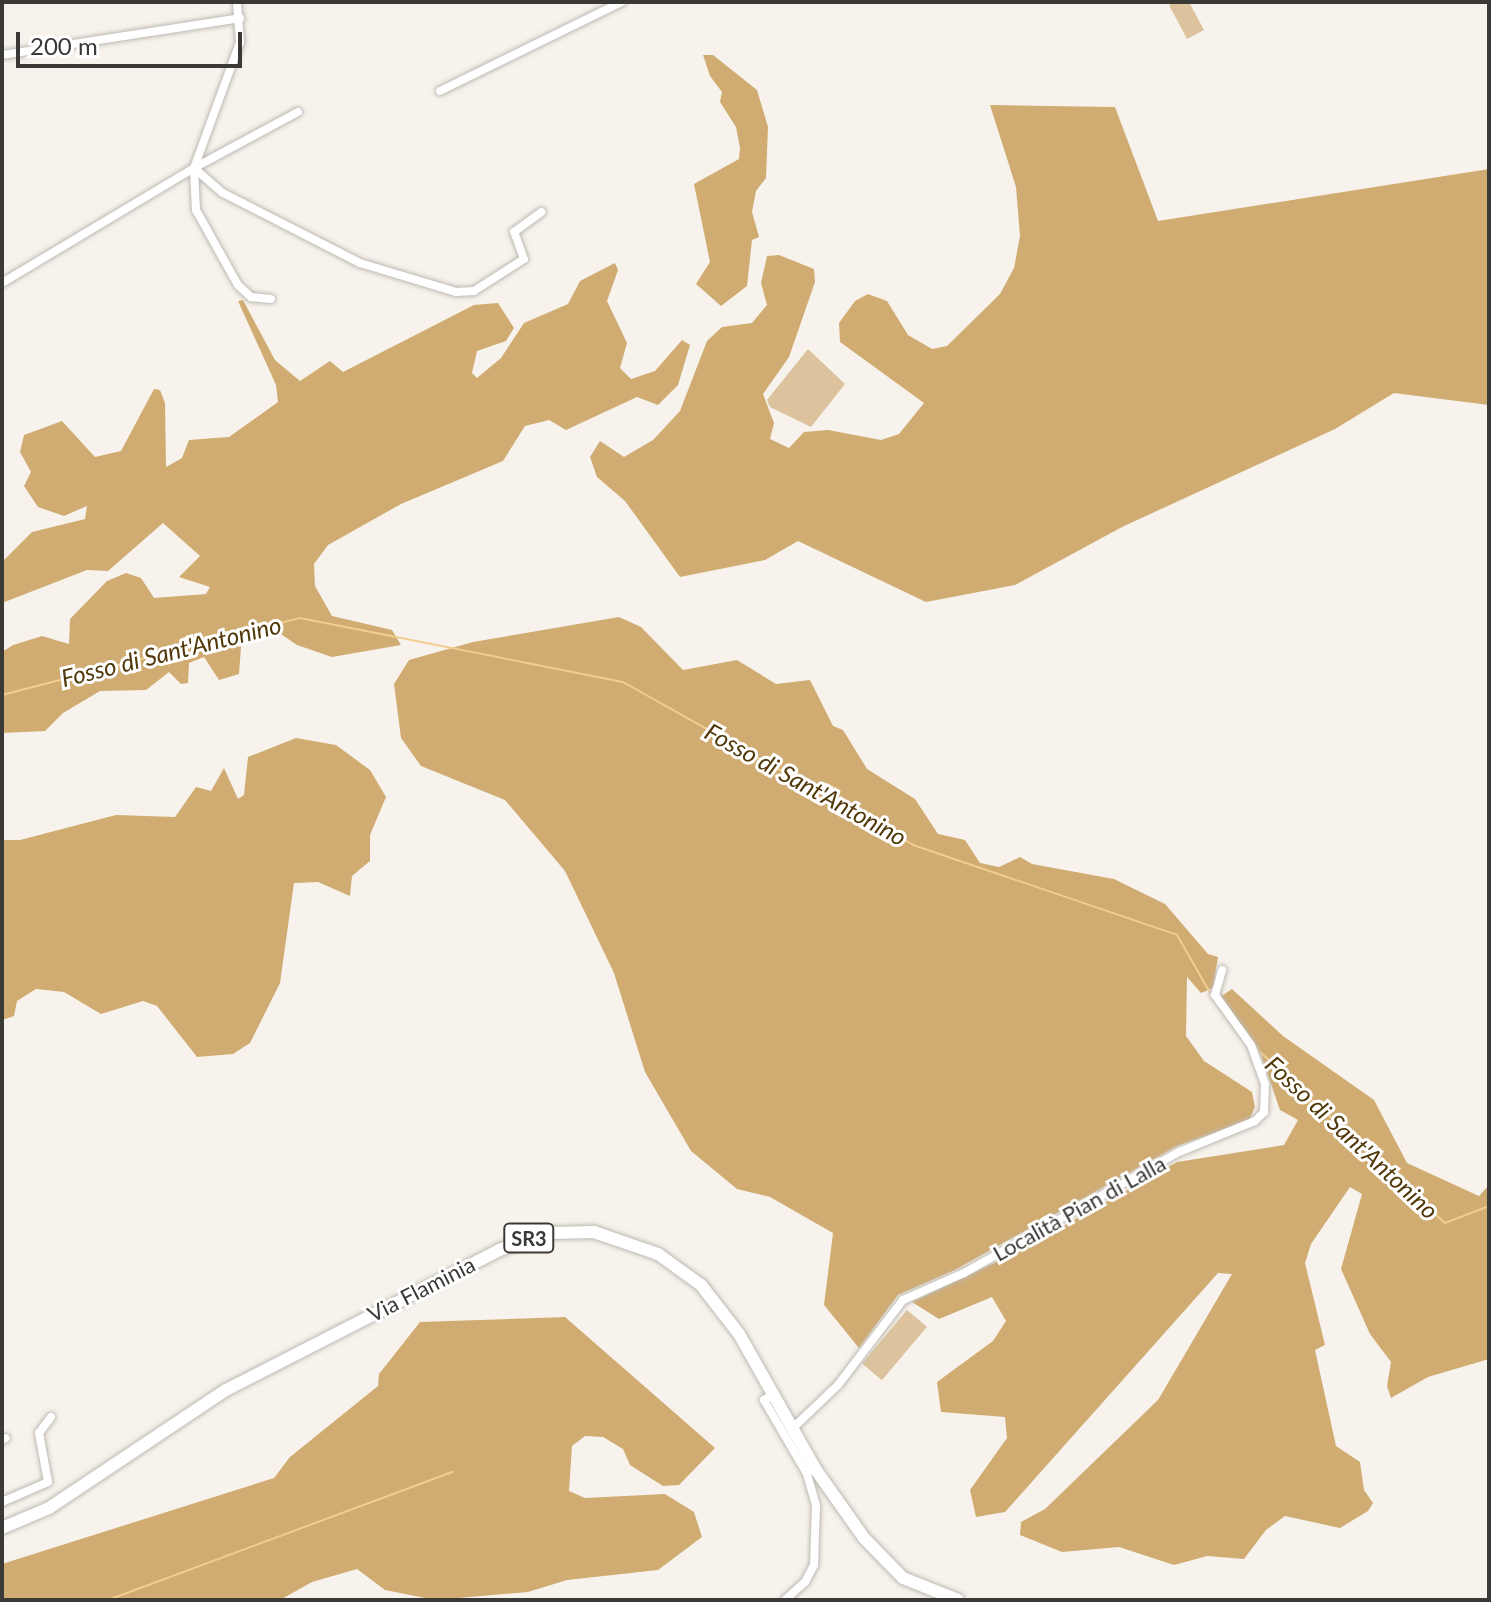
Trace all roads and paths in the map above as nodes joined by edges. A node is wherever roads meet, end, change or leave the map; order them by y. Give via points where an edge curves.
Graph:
1 (237, 2) edge
2 (622, 2) edge
3 (240, 18) junction
4 (2, 55) edge
5 (440, 91) dead end
6 (298, 112) dead end
7 (194, 168) junction
8 (542, 212) dead end
9 (2, 283) edge
10 (271, 299) dead end
11 (1222, 970) dead end
12 (773, 1394) junction
13 (51, 1417) dead end
14 (794, 1427) junction
15 (2, 1502) edge
16 (2, 1528) edge
17 (785, 1600) edge
18 (958, 1600) edge

1 - 3 street
2 - 5 street
3 - 4 street
3 - 7 street via 239,46
6 - 7 street
7 - 8 street via 223,193 360,263 456,292 474,291 524,259 514,232
7 - 9 street
7 - 10 street via 196,210 238,285 251,297
11 - 14 street, Località Pian di Lalla via 1215,995 1251,1045 1265,1084 1264,1112 1255,1121 1179,1152 964,1273 903,1300 838,1385
12 - 14 main road, Via Flaminia / SR3
12 - 16 main road, Via Flaminia / SR3 via 721,1308 676,1265 609,1234 549,1233 499,1250 279,1362 199,1407 49,1508
12 - 17 street via 764,1400 810,1482 816,1505 814,1565
13 - 15 street via 39,1433 48,1482
14 - 18 main road, Via Flaminia / SR3 via 824,1482 884,1561 915,1584

